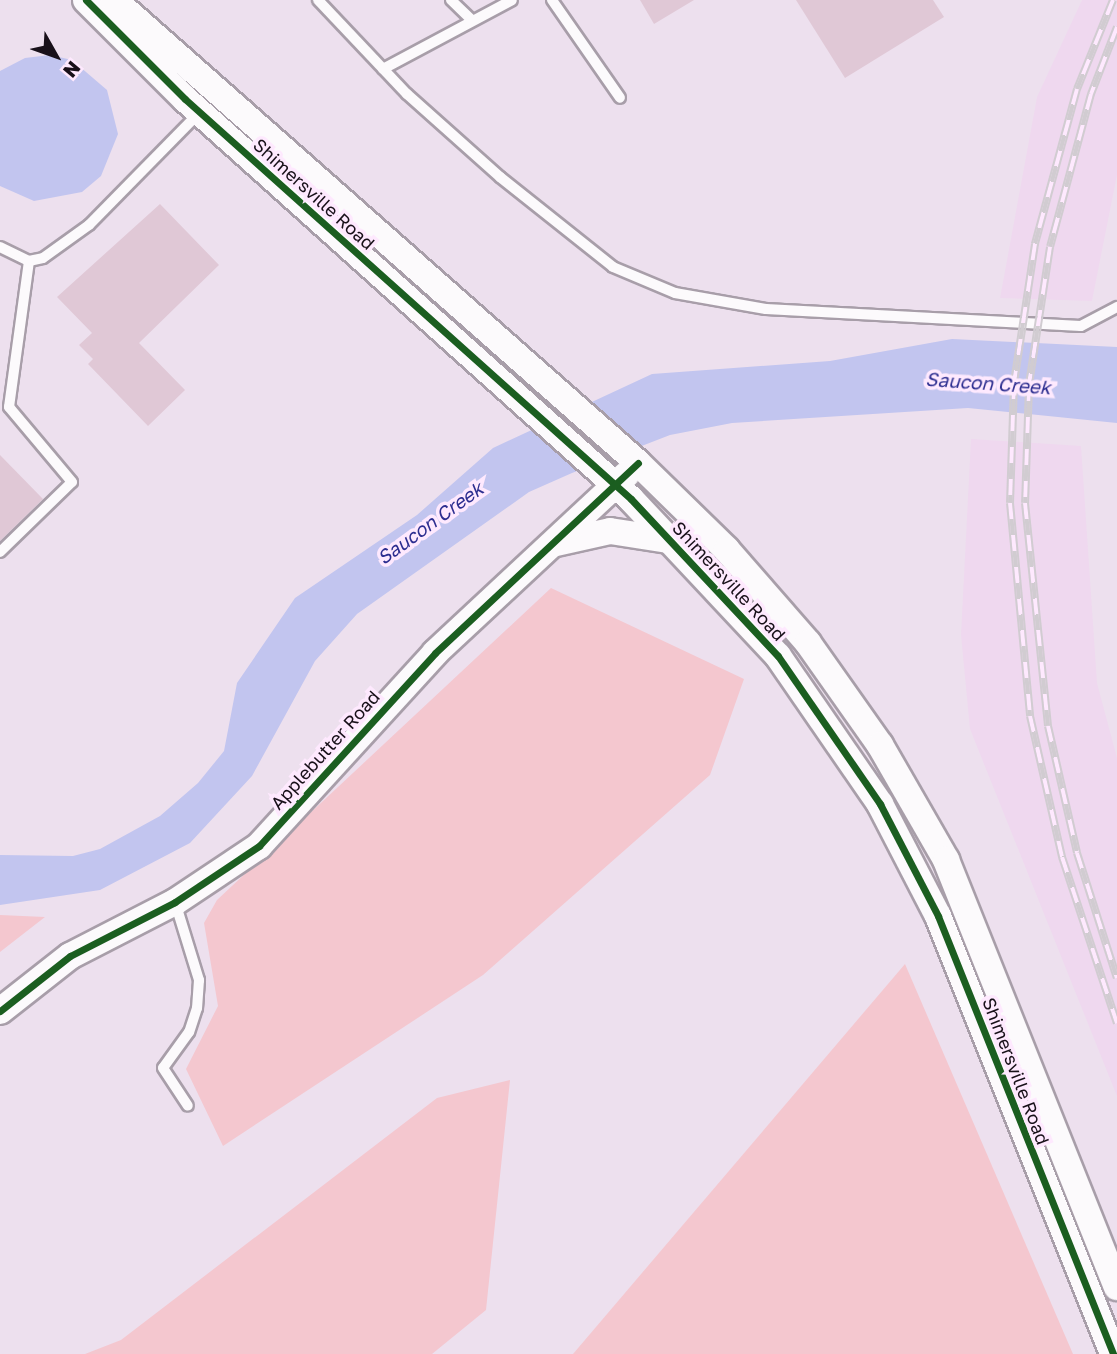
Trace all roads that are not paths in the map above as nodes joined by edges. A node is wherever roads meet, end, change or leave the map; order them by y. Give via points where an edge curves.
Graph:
1 (86, 0) edge
2 (114, 0) edge
3 (318, 0) edge
4 (450, 0) edge
5 (512, 0) edge
6 (552, 0) edge
7 (472, 20) junction
8 (383, 69) junction
9 (620, 98) dead end
10 (200, 112) junction
11 (0, 247) edge
12 (29, 261) junction
13 (1117, 307) edge
14 (638, 463) junction
15 (623, 493) junction
16 (674, 543) junction
17 (545, 548) junction
18 (0, 552) edge
19 (175, 902) junction
20 (0, 1011) edge
21 (188, 1105) dead end
22 (1117, 1287) edge
23 (1113, 1354) edge

1 - 10 street, Shimersville Road
2 - 14 street, Shimersville Road
3 - 8 lane
4 - 7 lane
5 - 7 lane
6 - 9 lane
7 - 8 lane
8 - 13 lane via 500,177 613,267 675,293 766,309 1082,326
10 - 12 lane via 89,226
10 - 15 street, Shimersville Road
11 - 12 lane
12 - 18 lane via 9,407 72,482
14 - 15 street, Applebutter Road
14 - 22 street, Shimersville Road via 808,643 907,787 983,941
15 - 16 street, Shimersville Road
15 - 17 street, Applebutter Road via 584,514
16 - 17 street via 610,531
16 - 23 street, Shimersville Road via 778,656 896,832 950,945
17 - 19 street, Applebutter Road via 435,653 259,846
19 - 20 street, Applebutter Road via 70,956
19 - 21 lane via 199,980 197,1008 190,1032 163,1068

